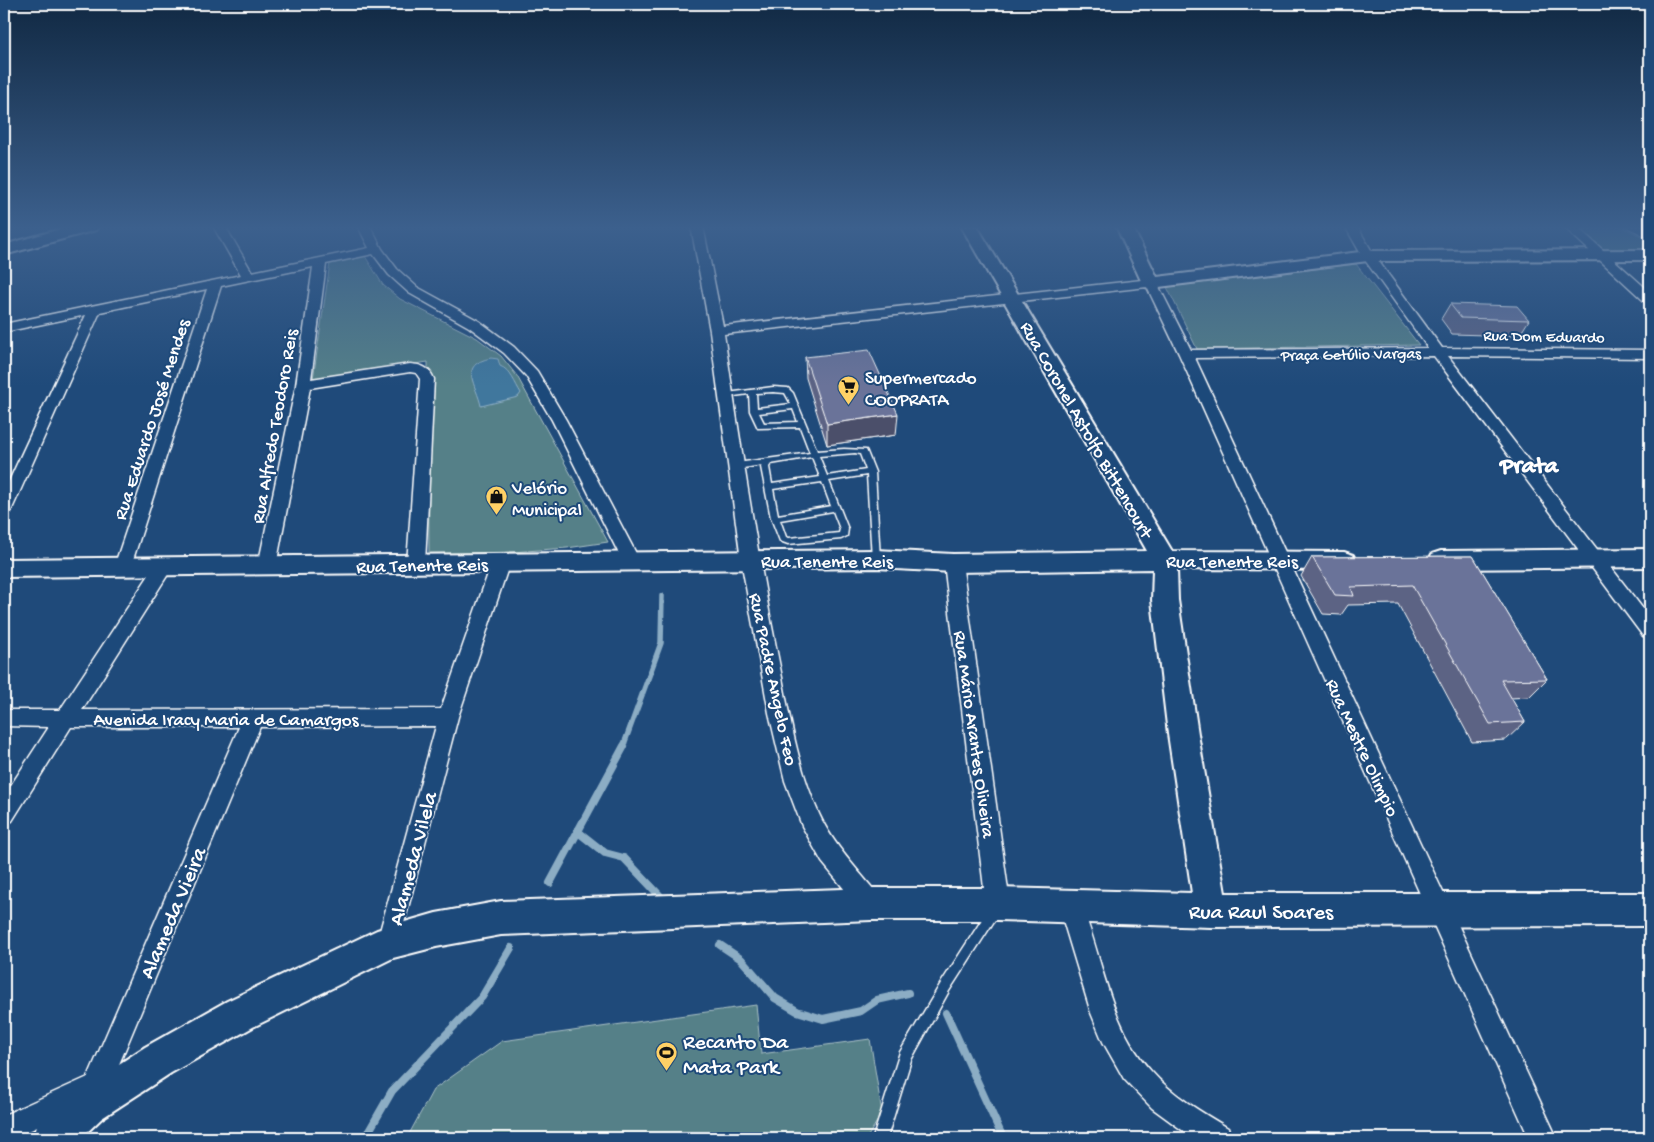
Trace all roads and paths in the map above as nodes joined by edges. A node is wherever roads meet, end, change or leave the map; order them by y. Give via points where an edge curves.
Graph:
1 (237, 279) edge
2 (318, 279) edge
3 (401, 279) edge
4 (708, 279) edge
5 (1001, 279) edge
6 (1149, 279) edge
7 (1181, 279) edge
8 (1385, 279) edge
9 (1629, 279) edge
10 (1151, 283) junction
11 (215, 284) junction
12 (1012, 298) junction
13 (1650, 299) edge
14 (95, 309) junction
15 (4, 328) edge
16 (718, 331) junction
17 (1438, 352) junction
18 (1186, 354) junction
19 (1650, 354) edge
20 (303, 385) junction
21 (752, 392) junction
22 (727, 395) junction
23 (796, 406) junction
24 (754, 411) junction
25 (803, 424) junction
26 (815, 455) junction
27 (769, 462) junction
28 (737, 466) junction
29 (871, 472) junction
30 (824, 478) junction
31 (769, 487) junction
32 (836, 508) junction
33 (4, 509) edge
34 (775, 518) junction
35 (1650, 558) edge
36 (876, 559) junction
37 (1596, 559) junction
38 (630, 560) junction
39 (750, 560) junction
40 (1165, 560) junction
41 (1368, 560) edge
42 (1418, 560) edge
43 (1279, 561) junction
44 (501, 562) junction
45 (953, 563) junction
46 (416, 564) junction
47 (267, 566) junction
48 (123, 567) junction
49 (4, 568) edge
50 (163, 568) junction
51 (1650, 631) edge
52 (448, 717) junction
53 (4, 718) edge
54 (66, 718) junction
55 (252, 719) junction
56 (4, 814) edge
57 (871, 904) junction
58 (998, 904) junction
59 (1070, 907) junction
60 (1211, 910) junction
61 (1650, 910) edge
62 (1439, 911) junction
63 (389, 942) junction
64 (93, 1095) junction
65 (4, 1130) edge
66 (52, 1138) edge
67 (880, 1138) edge
68 (1218, 1138) edge
69 (1543, 1138) edge

1 - 11 street
2 - 20 street, Rua Alfredo Teodoro Reis
3 - 38 street via 413,290 474,324 509,350 532,374
4 - 16 street, Rua Padre Angelo Feo
5 - 12 street, Rua Coronel Astolfo Bittencourt
6 - 10 street
7 - 10 street
8 - 17 street, Praça Getúlio Vargas
9 - 13 street
10 - 12 street
10 - 18 street
11 - 14 street
11 - 48 street, Rua Eduardo José Mendes
12 - 16 street
12 - 40 street, Rua Coronel Astolfo Bittencourt
14 - 15 street
14 - 33 street
16 - 22 street, Rua Padre Angelo Feo
17 - 18 street, Praça Getúlio Vargas
17 - 19 street, Rua Dom Eduardo
17 - 37 street
18 - 43 street, Rua Mestre Olimpio
20 - 46 street via 410,368 425,372 428,379
20 - 47 street, Rua Alfredo Teodoro Reis
21 - 22 lane
21 - 23 lane via 785,390
21 - 24 lane
22 - 28 street, Rua Padre Angelo Feo
23 - 24 lane
23 - 25 lane
24 - 25 lane via 761,426
25 - 26 lane
26 - 27 lane
26 - 29 lane via 860,451 866,456
26 - 30 lane
27 - 28 lane
27 - 31 lane via 765,467
28 - 39 street, Rua Padre Angelo Feo
29 - 30 lane
29 - 36 lane
30 - 31 lane
30 - 32 lane
31 - 34 lane
32 - 34 lane
32 - 34 lane via 844,529 841,536 788,541 783,539
35 - 37 street
36 - 39 street, Rua Tenente Reis
36 - 45 street, Rua Tenente Reis
37 - 42 street
37 - 51 street
38 - 39 street, Rua Tenente Reis
38 - 44 street, Rua Tenente Reis
39 - 57 street, Rua Padre Angelo Feo via 780,713 804,804 830,854
40 - 43 street, Rua Tenente Reis
40 - 45 street, Rua Tenente Reis
40 - 60 street, Rua Coronel Astolfo Bittencourt via 1166,600 1178,696
41 - 43 street, Rua Tenente Reis
43 - 62 street, Rua Mestre Olimpio
44 - 46 street, Rua Tenente Reis
44 - 52 street, Alameda Vilela
45 - 58 street, Rua Mário Arantes Oliveira
46 - 47 street, Rua Tenente Reis
47 - 50 street, Rua Tenente Reis
48 - 49 street, Rua Tenente Reis
48 - 50 street, Rua Tenente Reis
50 - 54 street
52 - 55 street, Avenida Iracy Maria de Camargos
52 - 63 street, Alameda Vilela
53 - 54 street, Avenida Iracy Maria de Camargos
54 - 55 street, Avenida Iracy Maria de Camargos
54 - 56 street
55 - 64 street, Alameda Vieira
57 - 58 street, Rua Raul Soares
57 - 63 street, Rua Raul Soares via 501,918
58 - 59 street, Rua Raul Soares
58 - 67 lane via 905,1057
59 - 60 street, Rua Raul Soares
59 - 68 street via 1106,1017 1134,1071 1173,1110
60 - 62 street, Rua Raul Soares
61 - 62 street, Rua Raul Soares
62 - 69 street, Rua Mestre Olimpio
63 - 64 street, Alameda Vilela via 240,1014
64 - 65 street, Alameda Vilela
64 - 66 street

